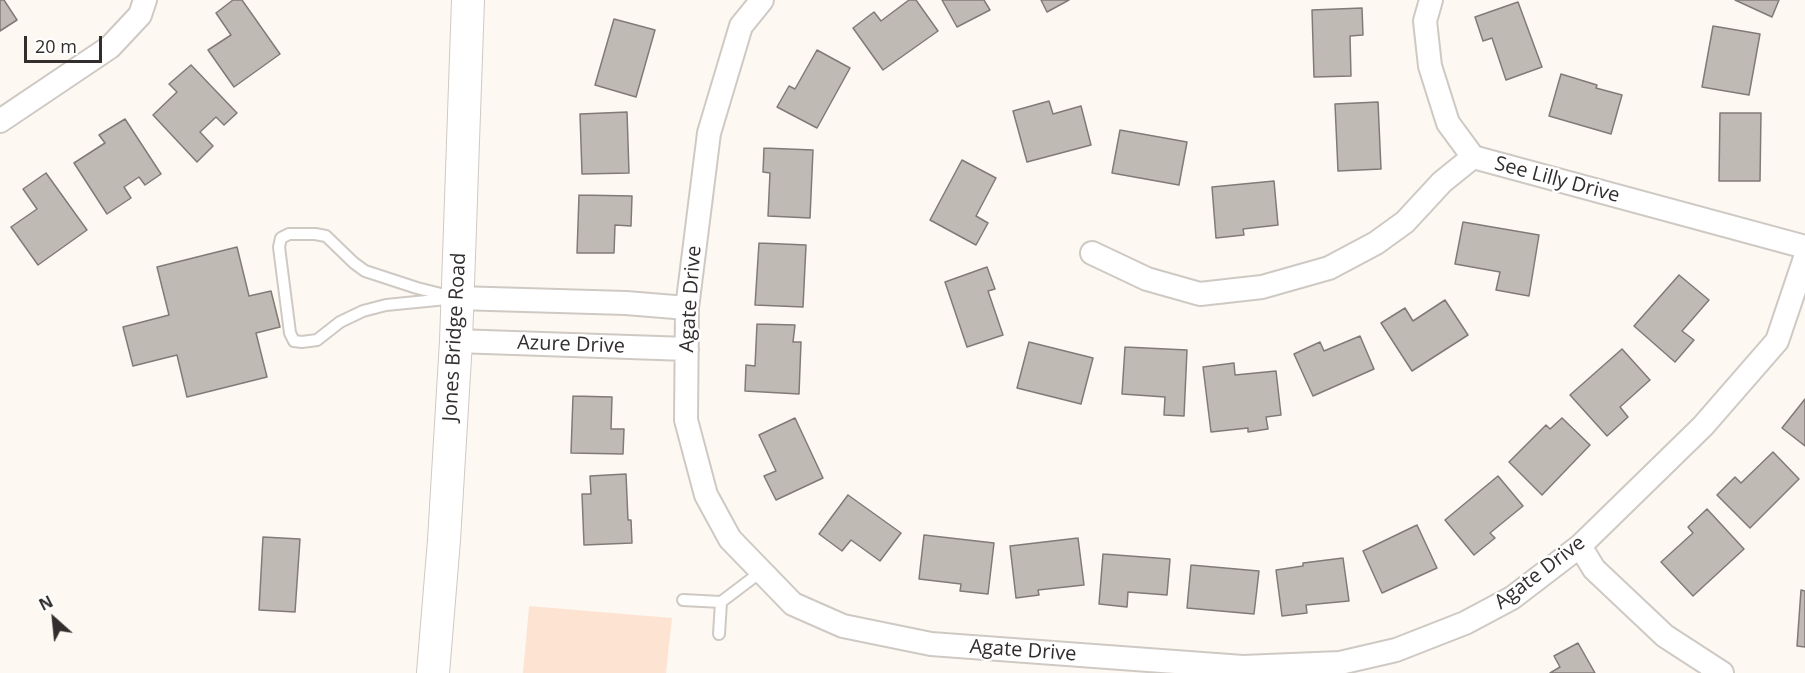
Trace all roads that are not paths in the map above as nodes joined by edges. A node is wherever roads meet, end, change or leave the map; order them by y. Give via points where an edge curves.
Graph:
1 (145, 0) edge
2 (468, 0) edge
3 (762, 0) edge
4 (1431, 0) edge
5 (0, 121) edge
6 (1473, 157) junction
7 (1805, 248) edge
8 (1092, 253) dead end
9 (1805, 258) edge
10 (457, 298) junction
11 (687, 308) junction
12 (456, 341) junction
13 (687, 349) junction
14 (1580, 546) junction
15 (762, 571) junction
16 (683, 600) dead end
17 (721, 602) junction
18 (719, 634) dead end
19 (433, 673) edge
20 (1722, 673) edge

1 - 5 street via 140,15 110,47
2 - 10 main road, Jones Bridge Road
3 - 11 street, Agate Drive via 741,26 709,133
4 - 6 street, See Lilly Drive via 1425,21 1430,66 1448,123
6 - 7 street, See Lilly Drive
6 - 8 street via 1442,182 1406,222 1376,243 1329,268 1262,287 1200,294 1147,279
9 - 14 street, Agate Drive via 1777,341 1703,426
10 - 10 lane via 365,272 326,236 289,234 281,238 279,247 294,341 317,340 340,322 386,305
10 - 11 street
10 - 12 main road, Jones Bridge Road
11 - 13 street, Agate Drive
12 - 13 street, Azure Drive
12 - 19 main road, Jones Bridge Road
13 - 15 street, Agate Drive via 686,420 706,495 730,539
14 - 15 street, Agate Drive via 1512,598 1465,623 1396,650 1340,663 1243,667 931,644 843,626 794,604
14 - 20 street via 1594,569 1665,636
15 - 17 lane
16 - 17 lane
17 - 18 lane

